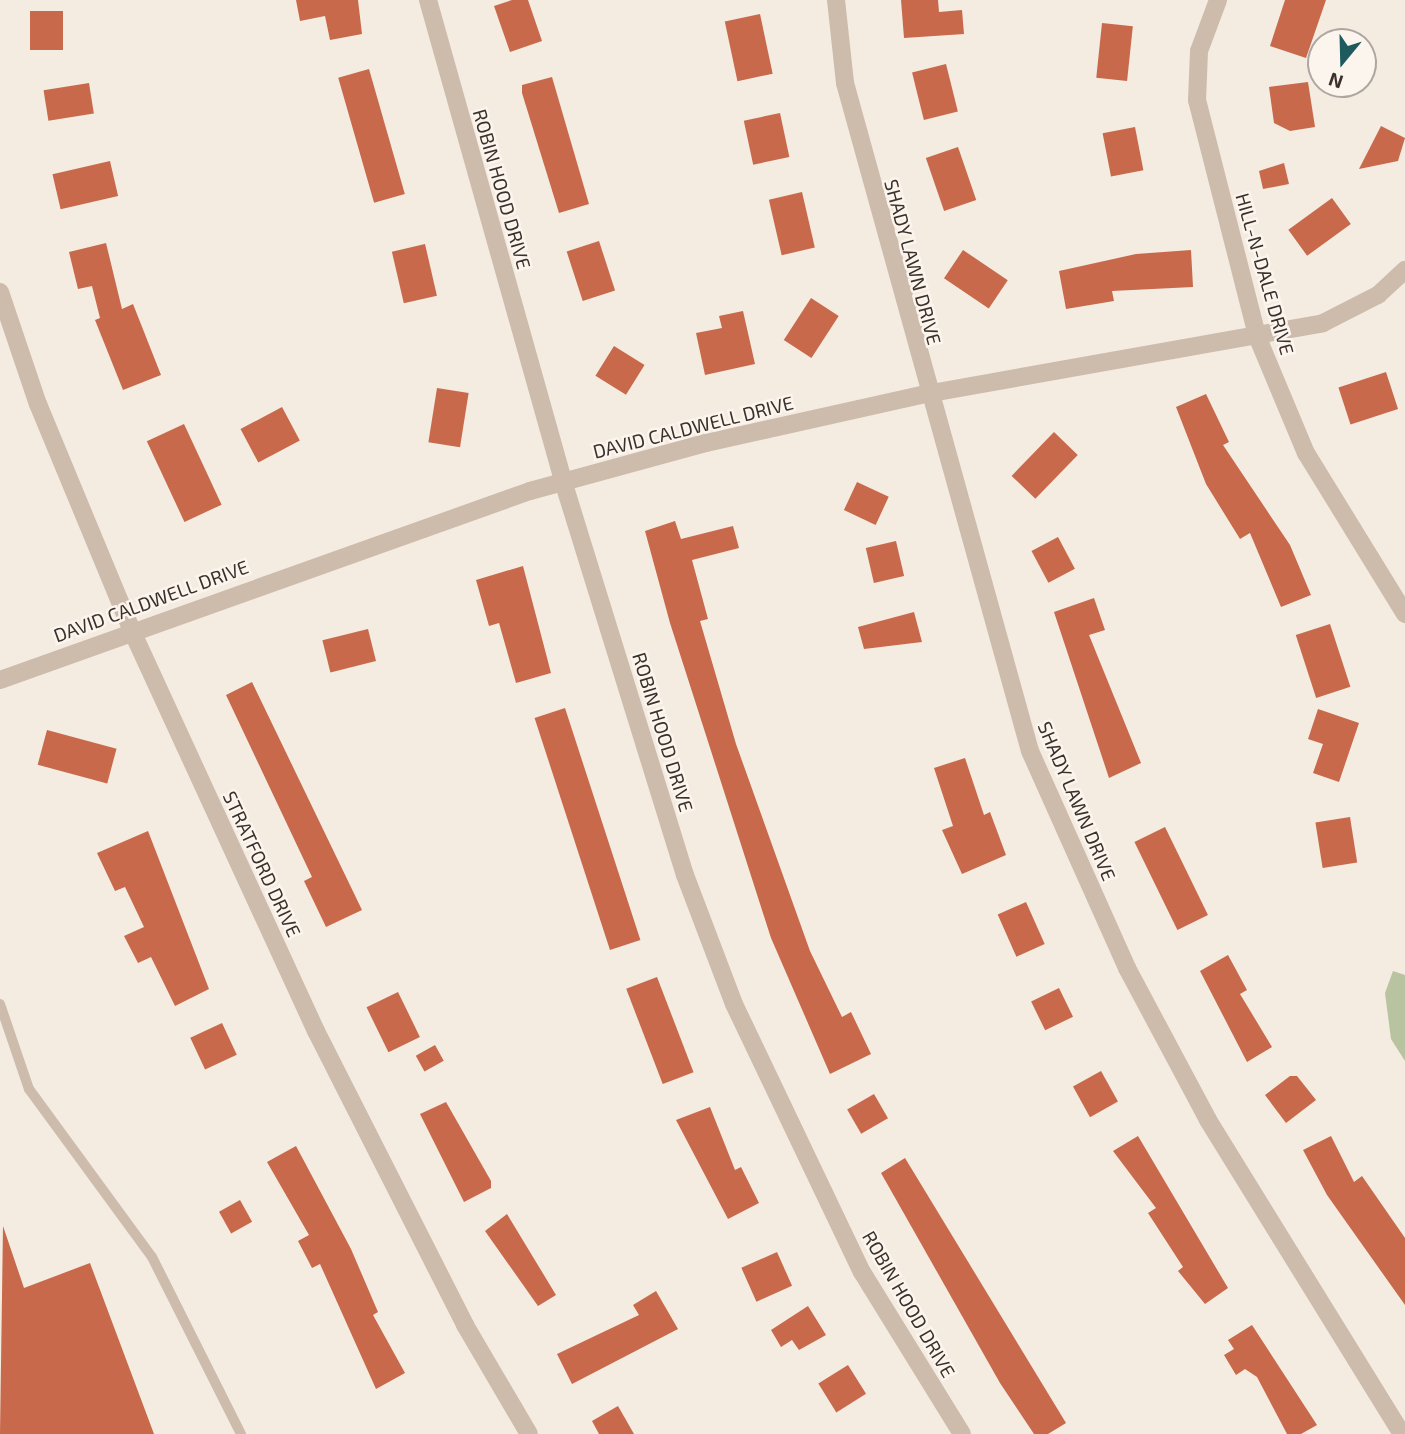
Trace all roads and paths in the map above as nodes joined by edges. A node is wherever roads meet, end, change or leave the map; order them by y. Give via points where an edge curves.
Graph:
1 (428, 0) edge
2 (836, 0) edge
3 (1218, 0) edge
4 (1405, 270) edge
5 (0, 292) edge
6 (1257, 336) junction
7 (926, 394) junction
8 (563, 481) junction
9 (1405, 614) edge
10 (132, 631) junction
11 (0, 680) edge
12 (0, 1004) edge
13 (241, 1434) edge
14 (529, 1434) edge
15 (962, 1434) edge
16 (1402, 1434) edge

1 - 8 street, ROBIN HOOD DRIVE
2 - 7 street, SHADY LAWN DRIVE via 845,83
3 - 6 street, HILL-N-DALE DRIVE via 1199,51 1197,100
4 - 6 street, DAVID CALDWELL DRIVE via 1350,313
5 - 10 street, STRATFORD DRIVE via 38,404
6 - 7 street, DAVID CALDWELL DRIVE
6 - 9 street, HILL-N-DALE DRIVE via 1306,453
7 - 8 street, DAVID CALDWELL DRIVE
7 - 16 street, SHADY LAWN DRIVE via 1030,751 1127,968 1208,1120
8 - 10 street, DAVID CALDWELL DRIVE
8 - 15 street, ROBIN HOOD DRIVE via 685,875 734,1004 862,1272
10 - 11 street, DAVID CALDWELL DRIVE
10 - 14 street, STRATFORD DRIVE via 316,1031 465,1325
12 - 13 lane via 29,1089 152,1257

